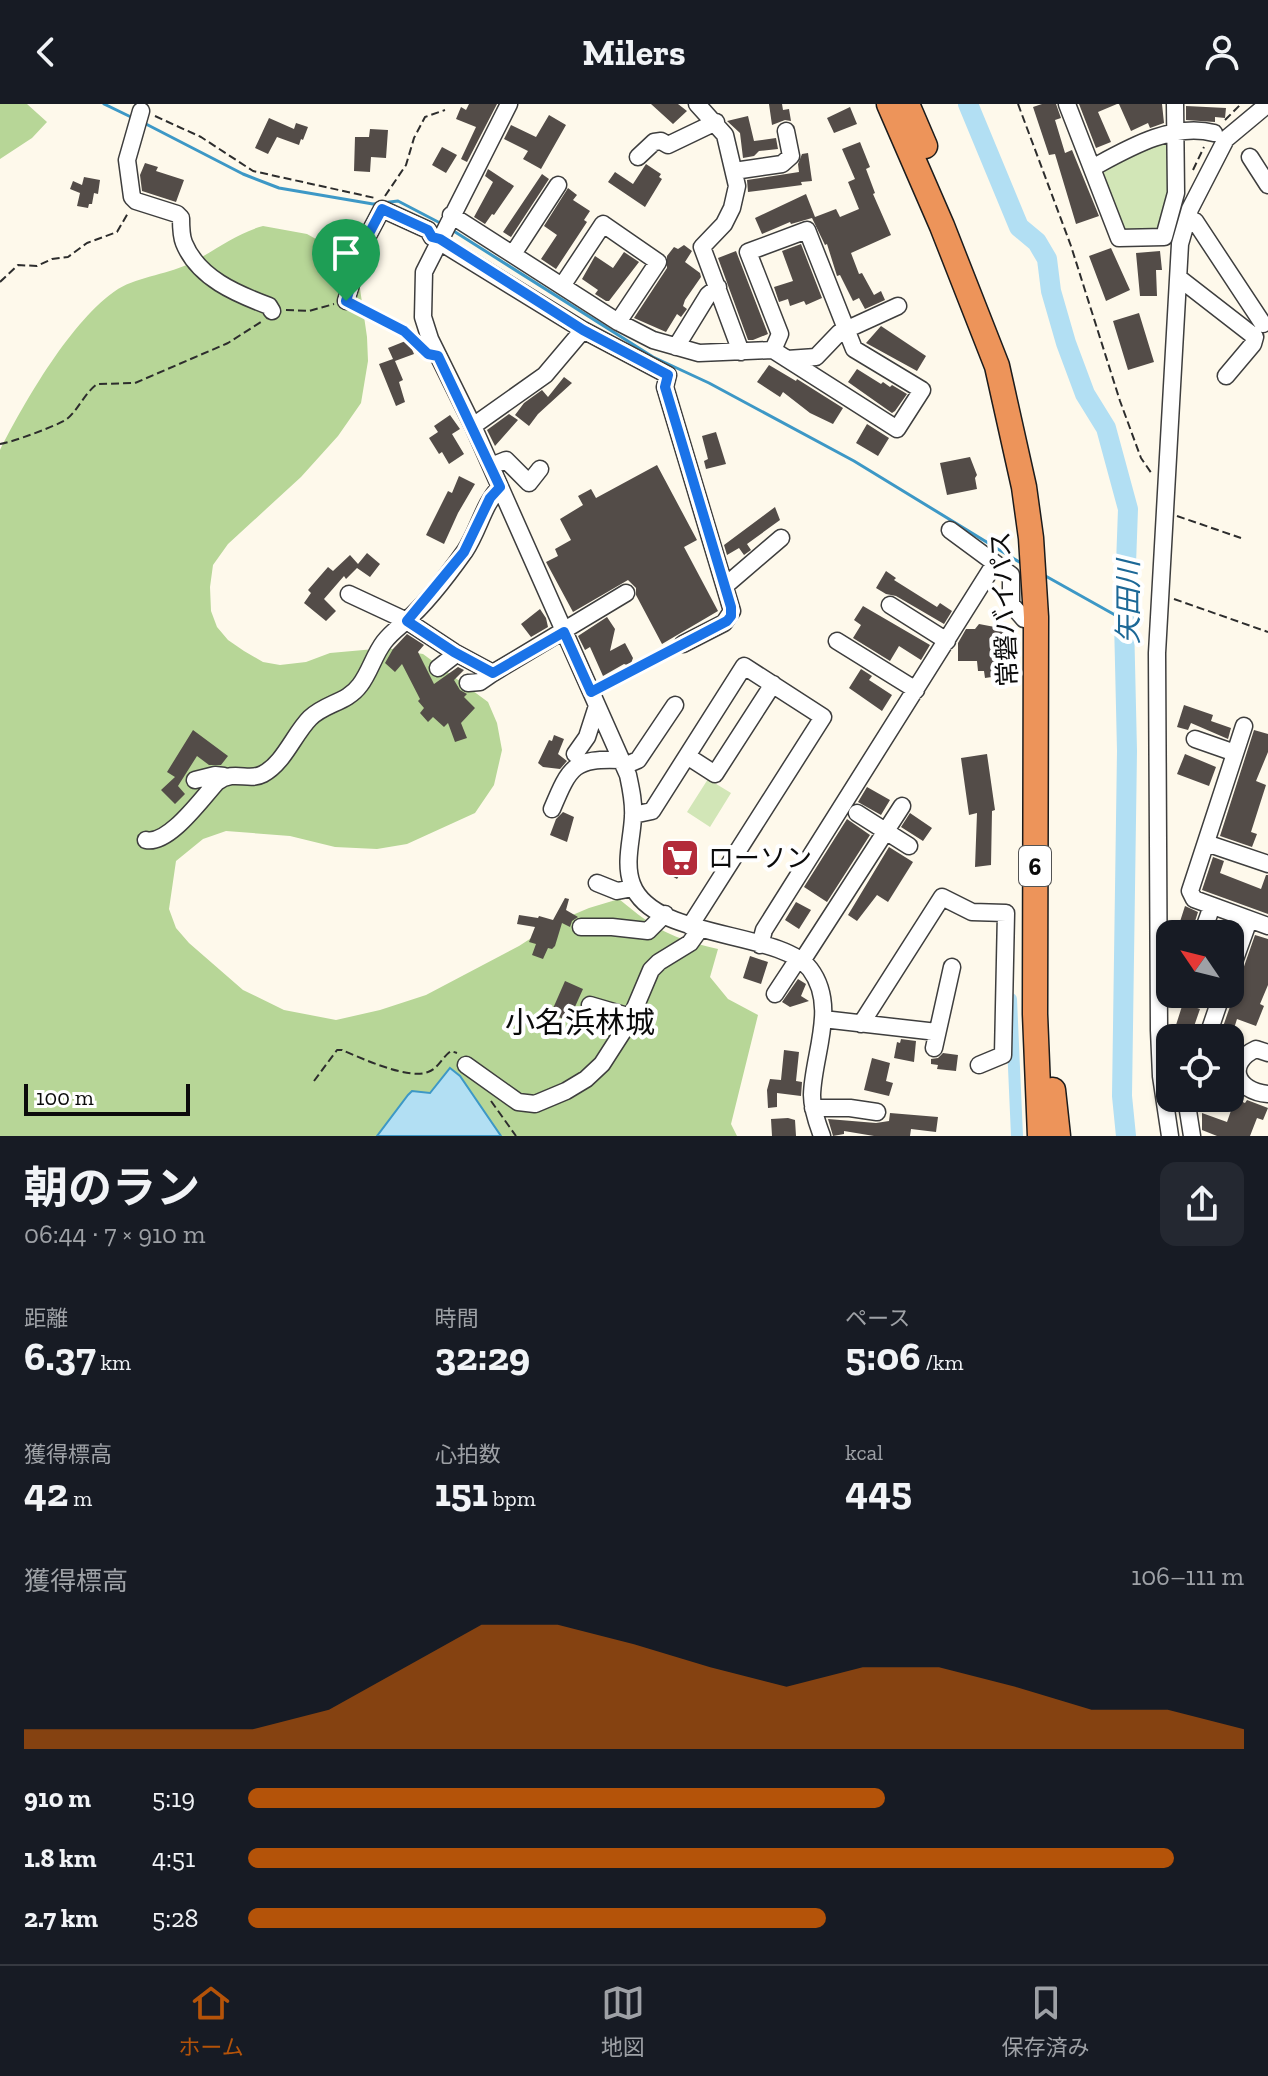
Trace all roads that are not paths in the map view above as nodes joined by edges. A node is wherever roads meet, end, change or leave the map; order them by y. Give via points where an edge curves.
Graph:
1 (509, 104) edge
2 (697, 104) edge
3 (889, 104) edge
4 (907, 104) edge
5 (1067, 104) edge
6 (1076, 104) edge
7 (1175, 104) edge
8 (1268, 104) edge
9 (141, 111) road end
10 (716, 122) junction
11 (786, 131) dead end
12 (1175, 132) junction
13 (1214, 133) dead end
14 (638, 157) dead end
15 (1250, 157) dead end
16 (1096, 166) junction
17 (734, 171) junction
18 (558, 185) dead end
19 (1268, 185) edge
20 (451, 215) junction
21 (1195, 221) dead end
22 (440, 239) junction
23 (513, 254) junction
24 (1179, 278) junction
25 (562, 286) junction
26 (718, 287) junction
27 (346, 301) road end
28 (898, 306) dead end
29 (272, 311) road end
30 (618, 322) junction
31 (1261, 326) edge
32 (847, 329) junction
33 (583, 330) junction
34 (676, 347) junction
35 (741, 352) junction
36 (780, 355) junction
37 (1226, 376) dead end
38 (473, 426) junction
39 (491, 466) junction
40 (540, 469) dead end
41 (500, 487) junction
42 (950, 530) dead end
43 (781, 538) dead end
44 (1039, 543) junction
45 (995, 563) junction
46 (725, 586) junction
47 (626, 593) dead end
48 (349, 594) dead end
49 (890, 605) dead end
50 (1041, 607) junction
51 (407, 621) junction
52 (564, 632) junction
53 (837, 641) dead end
54 (947, 641) junction
55 (683, 644) road end
56 (456, 654) junction
57 (438, 668) dead end
58 (493, 673) junction
59 (468, 683) dead end
60 (773, 684) junction
61 (916, 690) junction
62 (594, 699) junction
63 (675, 705) dead end
64 (1244, 726) dead end
65 (1195, 739) dead end
66 (1235, 753) junction
67 (575, 754) dead end
68 (687, 756) junction
69 (623, 763) junction
70 (225, 776) junction
71 (195, 780) dead end
72 (902, 806) dead end
73 (552, 809) dead end
74 (857, 813) dead end
75 (633, 815) junction
76 (885, 831) junction
77 (146, 840) dead end
78 (1206, 843) junction
79 (909, 846) dead end
80 (1268, 864) edge
81 (597, 883) dead end
82 (633, 888) junction
83 (1212, 906) junction
84 (665, 914) junction
85 (1207, 920) edge
86 (1249, 920) junction
87 (1268, 926) edge
88 (581, 927) dead end
89 (695, 927) junction
90 (1244, 934) edge
91 (760, 945) junction
92 (800, 960) junction
93 (952, 967) dead end
94 (775, 994) dead end
95 (590, 1005) dead end
96 (631, 1017) junction
97 (823, 1019) junction
98 (861, 1024) junction
99 (1268, 1053) edge
100 (466, 1065) road end
101 (979, 1065) dead end
102 (1268, 1094) edge
103 (813, 1108) junction
104 (877, 1112) dead end
105 (1188, 1112) edge
106 (822, 1136) edge
107 (1040, 1136) edge
108 (1058, 1136) edge
109 (1170, 1136) edge
110 (1192, 1136) edge

1 - 20 street
2 - 10 street
3 - 44 highway, 常磐バイパス / 6 via 997,366
4 - 44 highway, 常磐バイパス / 6 via 1012,362 1031,434
5 - 16 street
6 - 16 street
7 - 12 street
8 - 24 street via 1226,139 1203,181 1184,229
9 - 29 street via 127,160 132,197 177,214 184,243 206,272
10 - 14 street via 668,145 654,142
10 - 17 street
11 - 17 street via 791,156 782,164
12 - 13 street
12 - 16 street
12 - 16 street via 1176,193 1164,237 1119,238
15 - 19 street
17 - 26 street via 732,208 702,247
18 - 23 street
20 - 22 street
20 - 23 street
21 - 31 street
22 - 27 street via 380,204
22 - 33 street
22 - 38 street via 424,272 423,317
23 - 25 street
24 - 31 street
24 - 109 street via 1157,653 1159,1030
25 - 30 street
25 - 30 street via 603,224 658,262
26 - 34 street
26 - 35 street
28 - 32 street
30 - 34 street
31 - 37 street
32 - 36 street via 816,357
32 - 36 street via 807,230 748,252 780,334
32 - 36 street via 854,349 922,390 897,429
33 - 38 street via 545,375
33 - 46 street via 668,375 665,387
34 - 35 street via 699,353
35 - 36 street
38 - 39 street
39 - 40 street via 506,460 529,483
39 - 41 street
41 - 51 street via 464,552
41 - 52 street
42 - 45 street
43 - 46 street
44 - 50 highway, 常磐バイパス / 6
45 - 50 street via 1011,575 1011,604 1024,619
45 - 54 street
46 - 55 street via 729,619
47 - 52 street
48 - 51 street
49 - 54 street
50 - 107 highway, 常磐バイパス / 6 via 1035,1014
50 - 108 highway, 常磐バイパス / 6 via 1049,1012
51 - 56 street
51 - 70 street via 381,645 352,694 311,716 272,766 256,776
52 - 58 street
52 - 62 street
53 - 61 street
54 - 61 street
56 - 57 street
56 - 58 street
58 - 59 street
60 - 68 street via 715,774
60 - 68 street via 744,666
60 - 89 street via 823,717
61 - 91 street via 764,930
62 - 67 street via 587,737
62 - 69 street
63 - 69 street via 638,760
64 - 66 street
65 - 66 street
66 - 78 street
68 - 75 street via 652,811
69 - 73 street via 581,762
69 - 75 street
70 - 71 street
70 - 77 street via 168,835
72 - 76 street
74 - 76 street
75 - 82 street via 628,861
76 - 79 street
76 - 92 street
78 - 80 street
78 - 83 street via 1190,893
81 - 82 street via 617,891
82 - 84 street
83 - 85 street
83 - 86 street
84 - 88 street via 648,931
84 - 89 street
86 - 87 street
86 - 90 street
89 - 91 street
89 - 96 street via 690,943 651,970
91 - 92 street
92 - 94 street
92 - 97 street via 816,980
93 - 98 street via 936,1040
95 - 96 street
96 - 100 street via 602,1064 586,1079 535,1104 509,1098
97 - 98 street
97 - 103 street
98 - 101 street via 942,897 972,912 1006,913 1003,1055
99 - 102 street via 1248,1053 1238,1072 1247,1089
103 - 104 street
103 - 106 street
105 - 110 street

